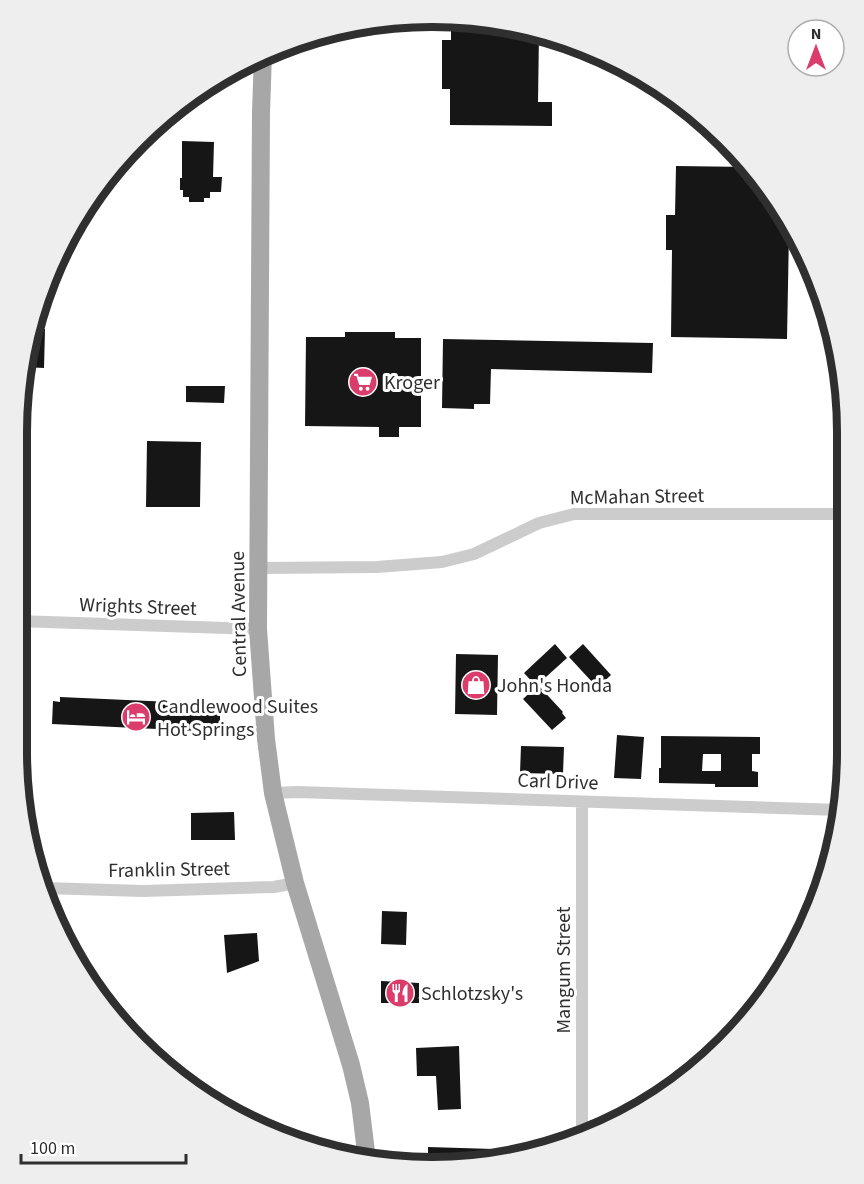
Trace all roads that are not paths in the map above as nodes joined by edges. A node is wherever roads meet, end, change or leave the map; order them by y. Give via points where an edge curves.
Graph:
1 (263, 65) edge
2 (837, 514) edge
3 (259, 568) junction
4 (27, 621) edge
5 (258, 629) junction
6 (273, 793) junction
7 (582, 802) junction
8 (833, 810) edge
9 (295, 883) junction
10 (50, 888) edge
11 (582, 1128) edge
12 (366, 1151) edge

1 - 3 main road, Central Avenue
2 - 3 street, McMahan Street via 574,514 539,523 474,554 442,562
3 - 5 main road, Central Avenue
4 - 5 street, Wrights Street
5 - 6 main road, Central Avenue
6 - 7 street, Carl Drive
6 - 9 main road, Central Avenue
7 - 8 street, Carl Drive
7 - 11 street, Mangum Street
9 - 10 street, Franklin Street via 143,891
9 - 12 main road, Central Avenue via 351,1065

